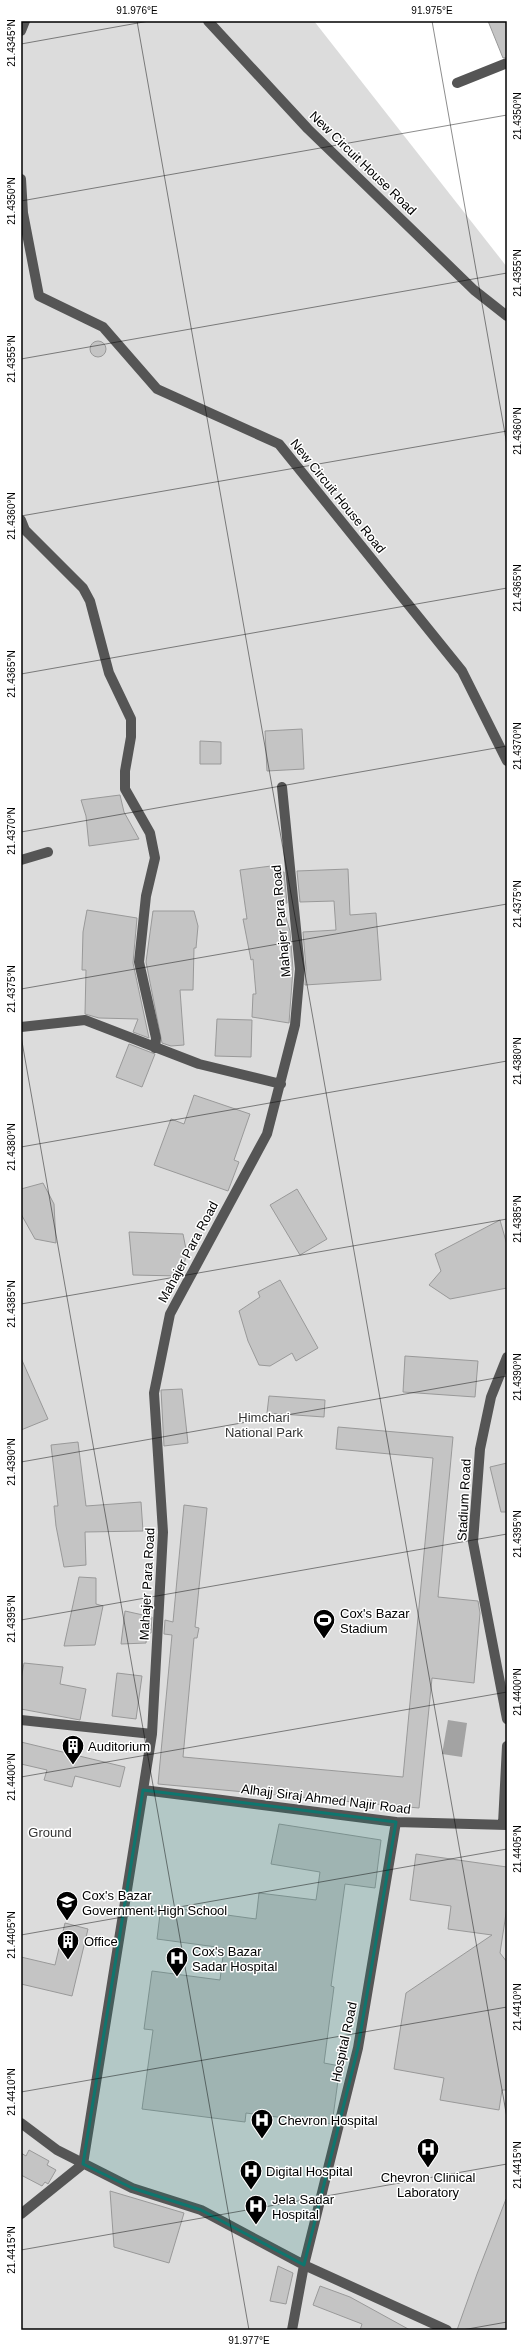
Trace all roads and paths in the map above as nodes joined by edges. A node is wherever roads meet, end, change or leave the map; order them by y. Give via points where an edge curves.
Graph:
1 (25, 21) edge
2 (208, 21) edge
3 (21, 31) edge
4 (507, 63) edge
5 (457, 83) dead end
6 (21, 179) edge
7 (507, 316) edge
8 (21, 520) edge
9 (507, 761) edge
10 (282, 787) dead end
11 (48, 852) dead end
12 (21, 860) edge
13 (21, 1027) edge
14 (155, 1048) junction
15 (281, 1084) junction
16 (507, 1357) edge
17 (507, 1719) edge
18 (21, 1720) edge
19 (152, 1734) junction
20 (507, 1746) edge
21 (143, 1790) junction
22 (396, 1822) junction
23 (505, 1825) edge
24 (21, 2124) edge
25 (83, 2164) junction
26 (21, 2214) edge
27 (304, 2265) junction
28 (292, 2330) edge
29 (446, 2330) edge

1 - 3 street
2 - 7 street, New Circuit House Road via 308,129 474,290
4 - 5 street
6 - 9 street, New Circuit House Road via 23,213 39,296 103,327 157,389 279,444 462,671
8 - 14 street via 25,530 83,588 90,601 109,673 131,719 125,789 150,833 155,858 146,896 139,962 156,1038
10 - 15 street, Mahajer Para Road via 300,969 295,1025
11 - 12 street
13 - 14 street via 85,1020
14 - 15 street via 199,1064
15 - 19 street, Mahajer Para Road via 267,1134 170,1314 154,1393 163,1532
16 - 17 street, Stadium Road via 491,1397 480,1449 474,1542
18 - 19 street
19 - 21 street, Mahajer Para Road
20 - 23 street
21 - 22 street, Alhajj Siraj Ahmed Najir Road
21 - 25 street, Mahajer Para Road
22 - 23 street, Alhajj Siraj Ahmed Najir Road
22 - 27 street, Hospital Road via 358,2048
24 - 25 street via 57,2150
25 - 26 street
25 - 27 street via 132,2188 202,2210
27 - 28 street, Hospital Road
27 - 29 street

